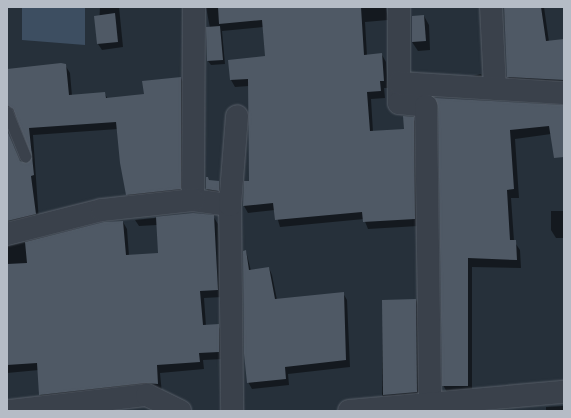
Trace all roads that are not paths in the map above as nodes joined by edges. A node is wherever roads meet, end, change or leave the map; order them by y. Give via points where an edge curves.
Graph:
1 (194, 7) edge
2 (399, 7) edge
3 (491, 7) edge
4 (399, 83) junction
5 (495, 89) junction
6 (564, 93) edge
7 (7, 112) edge
8 (237, 116) dead end
9 (25, 156) dead end
10 (193, 200) junction
11 (230, 205) junction
12 (7, 234) edge
13 (564, 392) edge
14 (420, 406) edge
15 (10, 411) edge
16 (180, 411) edge
17 (232, 411) edge
18 (348, 411) edge

1 - 10 street
2 - 4 street
3 - 5 street
4 - 5 street
4 - 14 street via 399,102 426,106
5 - 6 street
7 - 9 lane
8 - 11 street
10 - 11 street
10 - 12 street via 102,210
11 - 17 street
13 - 14 street
14 - 18 street
15 - 16 street via 147,395

